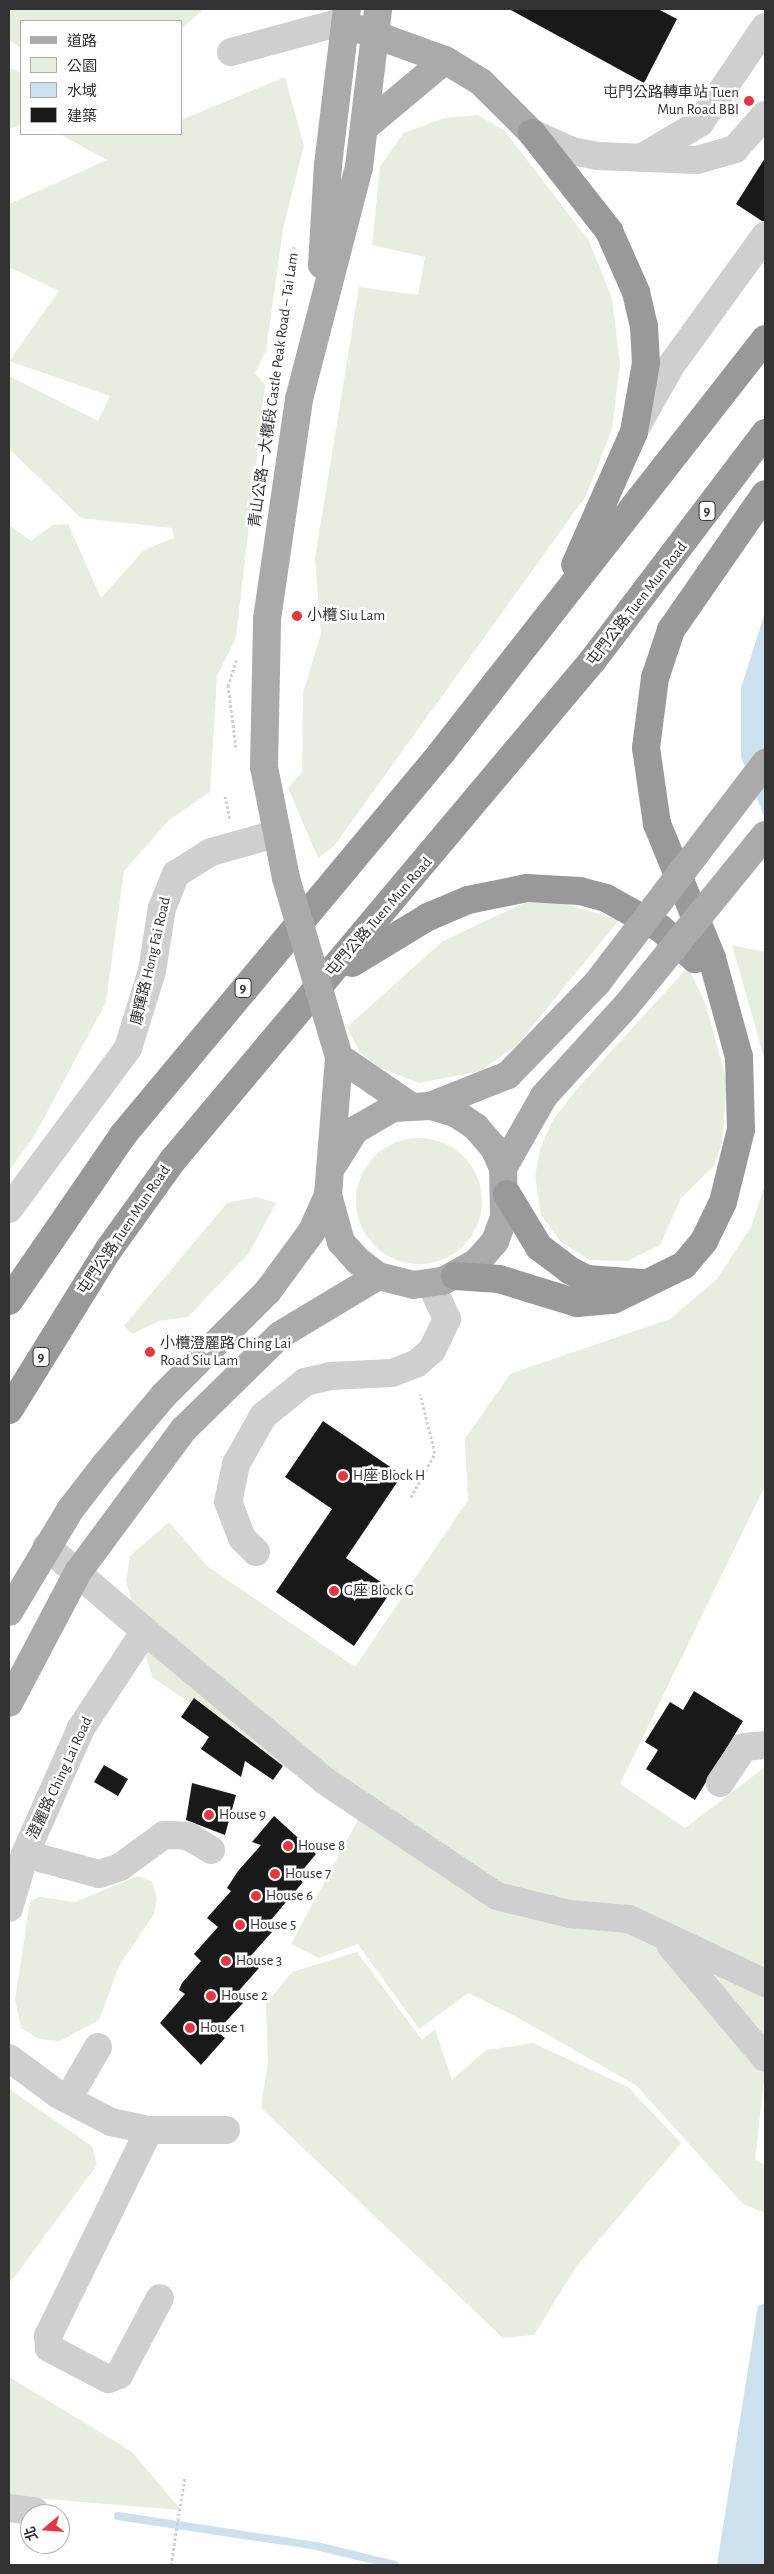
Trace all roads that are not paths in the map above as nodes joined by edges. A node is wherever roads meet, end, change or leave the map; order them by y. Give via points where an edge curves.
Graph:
1 (378, 9) edge
2 (346, 15) edge
3 (765, 27) edge
4 (374, 38) junction
5 (231, 52) dead end
6 (445, 60) junction
7 (765, 115) edge
8 (365, 127) junction
9 (532, 133) junction
10 (641, 158) junction
11 (765, 236) edge
12 (318, 337) junction
13 (765, 339) edge
14 (634, 432) junction
15 (765, 433) edge
16 (765, 494) edge
17 (555, 606) junction
18 (765, 763) edge
19 (276, 834) junction
20 (765, 835) edge
21 (321, 984) junction
22 (734, 1030) junction
23 (339, 1057) junction
24 (420, 1106) junction
25 (505, 1181) junction
26 (330, 1182) junction
27 (9, 1209) edge
28 (378, 1276) junction
29 (443, 1280) junction
30 (654, 1284) junction
31 (9, 1301) edge
32 (9, 1410) edge
33 (46, 1546) junction
34 (256, 1552) dead end
35 (78, 1572) junction
36 (9, 1612) edge
37 (145, 1630) junction
38 (9, 1703) edge
39 (765, 1744) edge
40 (720, 1784) dead end
41 (211, 1850) dead end
42 (25, 1854) junction
43 (9, 1908) edge
44 (657, 1932) junction
45 (765, 1983) edge
46 (98, 2047) dead end
47 (9, 2058) edge
48 (765, 2058) edge
49 (68, 2099) junction
50 (149, 2130) junction
51 (226, 2130) dead end
52 (160, 2298) dead end

1 - 4 main road, 青山公路－大欖段 Castle Peak Road – Tai Lam
2 - 4 main road
2 - 5 street
2 - 12 main road, 青山公路－大欖段 Castle Peak Road – Tai Lam via 328,165
3 - 10 street via 700,123
4 - 6 main road
4 - 8 main road, 青山公路－大欖段 Castle Peak Road – Tai Lam
6 - 8 main road
6 - 9 main road via 481,82
7 - 10 street via 744,141 718,156
8 - 12 main road, 青山公路－大欖段 Castle Peak Road – Tai Lam
9 - 10 street via 572,151
9 - 14 highway via 609,232 636,292 646,363
11 - 14 street via 670,367
12 - 19 main road, 青山公路－大欖段 Castle Peak Road – Tai Lam via 299,399 267,619 263,741
13 - 17 highway, 9
14 - 17 highway
15 - 21 highway, 屯門公路 Tuen Mun Road / 9 via 630,616
16 - 22 highway via 671,630 655,678 646,748 657,824 712,958
17 - 31 highway, 9 via 442,752 123,1135
18 - 24 main road, 青山公路－大欖段 Castle Peak Road – Tai Lam, bridge via 597,983 508,1075
19 - 23 main road, 青山公路－大欖段 Castle Peak Road – Tai Lam, bridge
19 - 27 street, 康輝路 Hong Fai Road via 212,852 176,874 162,908 152,971 128,1048
20 - 25 main road, bridge via 626,1006 544,1096
21 - 22 highway via 375,947 468,900 527,888 580,891 627,908 678,941 706,972
21 - 32 highway, 屯門公路 Tuen Mun Road / 9 via 222,1096 141,1202
22 - 30 highway via 743,1103 732,1178 714,1223 694,1255
23 - 24 main road
23 - 26 main road, 青山公路－大欖段 Castle Peak Road – Tai Lam
24 - 25 main road via 456,1113 476,1127
24 - 26 main road, 青山公路－大欖段 Castle Peak Road – Tai Lam via 372,1117 355,1130
25 - 29 main road via 495,1241 477,1262
25 - 30 highway via 540,1247 569,1270 609,1283
26 - 28 main road, 青山公路－大欖段 Castle Peak Road – Tai Lam via 342,1242
26 - 33 main road, 青山公路－大欖段 Castle Peak Road – Tai Lam via 312,1231 268,1291 140,1422
28 - 29 main road, 青山公路－大欖段 Castle Peak Road – Tai Lam via 413,1285
28 - 35 main road via 280,1335 250,1361 150,1470
29 - 30 highway via 499,1278 594,1304
29 - 34 street via 447,1319 432,1350 416,1364 392,1373 330,1376 305,1382 263,1416 236,1464 228,1502 242,1538
33 - 35 street
33 - 36 main road, 青山公路－大欖段 Castle Peak Road – Tai Lam
35 - 37 street
35 - 38 main road
37 - 42 street, 澄麗路 Ching Lai Road via 81,1728
37 - 44 street via 325,1781 497,1896 570,1914 629,1919
39 - 40 street via 744,1747
41 - 42 street via 188,1836 164,1835 120,1868 99,1874
42 - 43 street, 澄麗路 Ching Lai Road
44 - 45 street
44 - 48 street via 692,1966
46 - 49 street
47 - 49 street
49 - 50 street via 111,2122
50 - 51 street
50 - 52 street via 48,2336 49,2348 108,2379 119,2375

